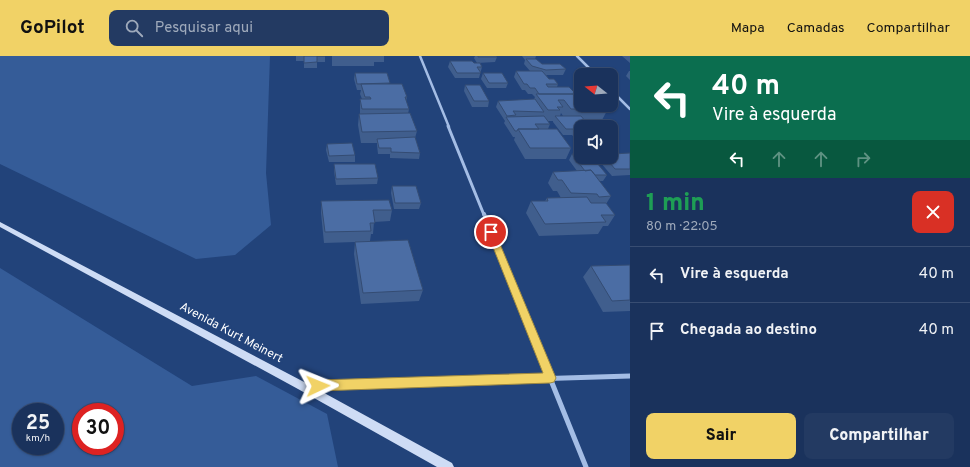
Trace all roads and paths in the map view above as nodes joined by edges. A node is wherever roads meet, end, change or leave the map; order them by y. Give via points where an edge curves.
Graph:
1 (420, 56) edge
2 (577, 56) edge
3 (589, 68) edge
4 (618, 97) edge
5 (630, 109) edge
6 (0, 224) edge
7 (630, 376) edge
8 (550, 378) junction
9 (302, 386) junction
10 (448, 467) edge
11 (586, 467) edge

1 - 8 street
2 - 3 street
4 - 5 street
6 - 9 street, Avenida Kurt Meinert
7 - 8 street
8 - 9 street
8 - 11 street
9 - 10 street, Avenida Kurt Meinert

